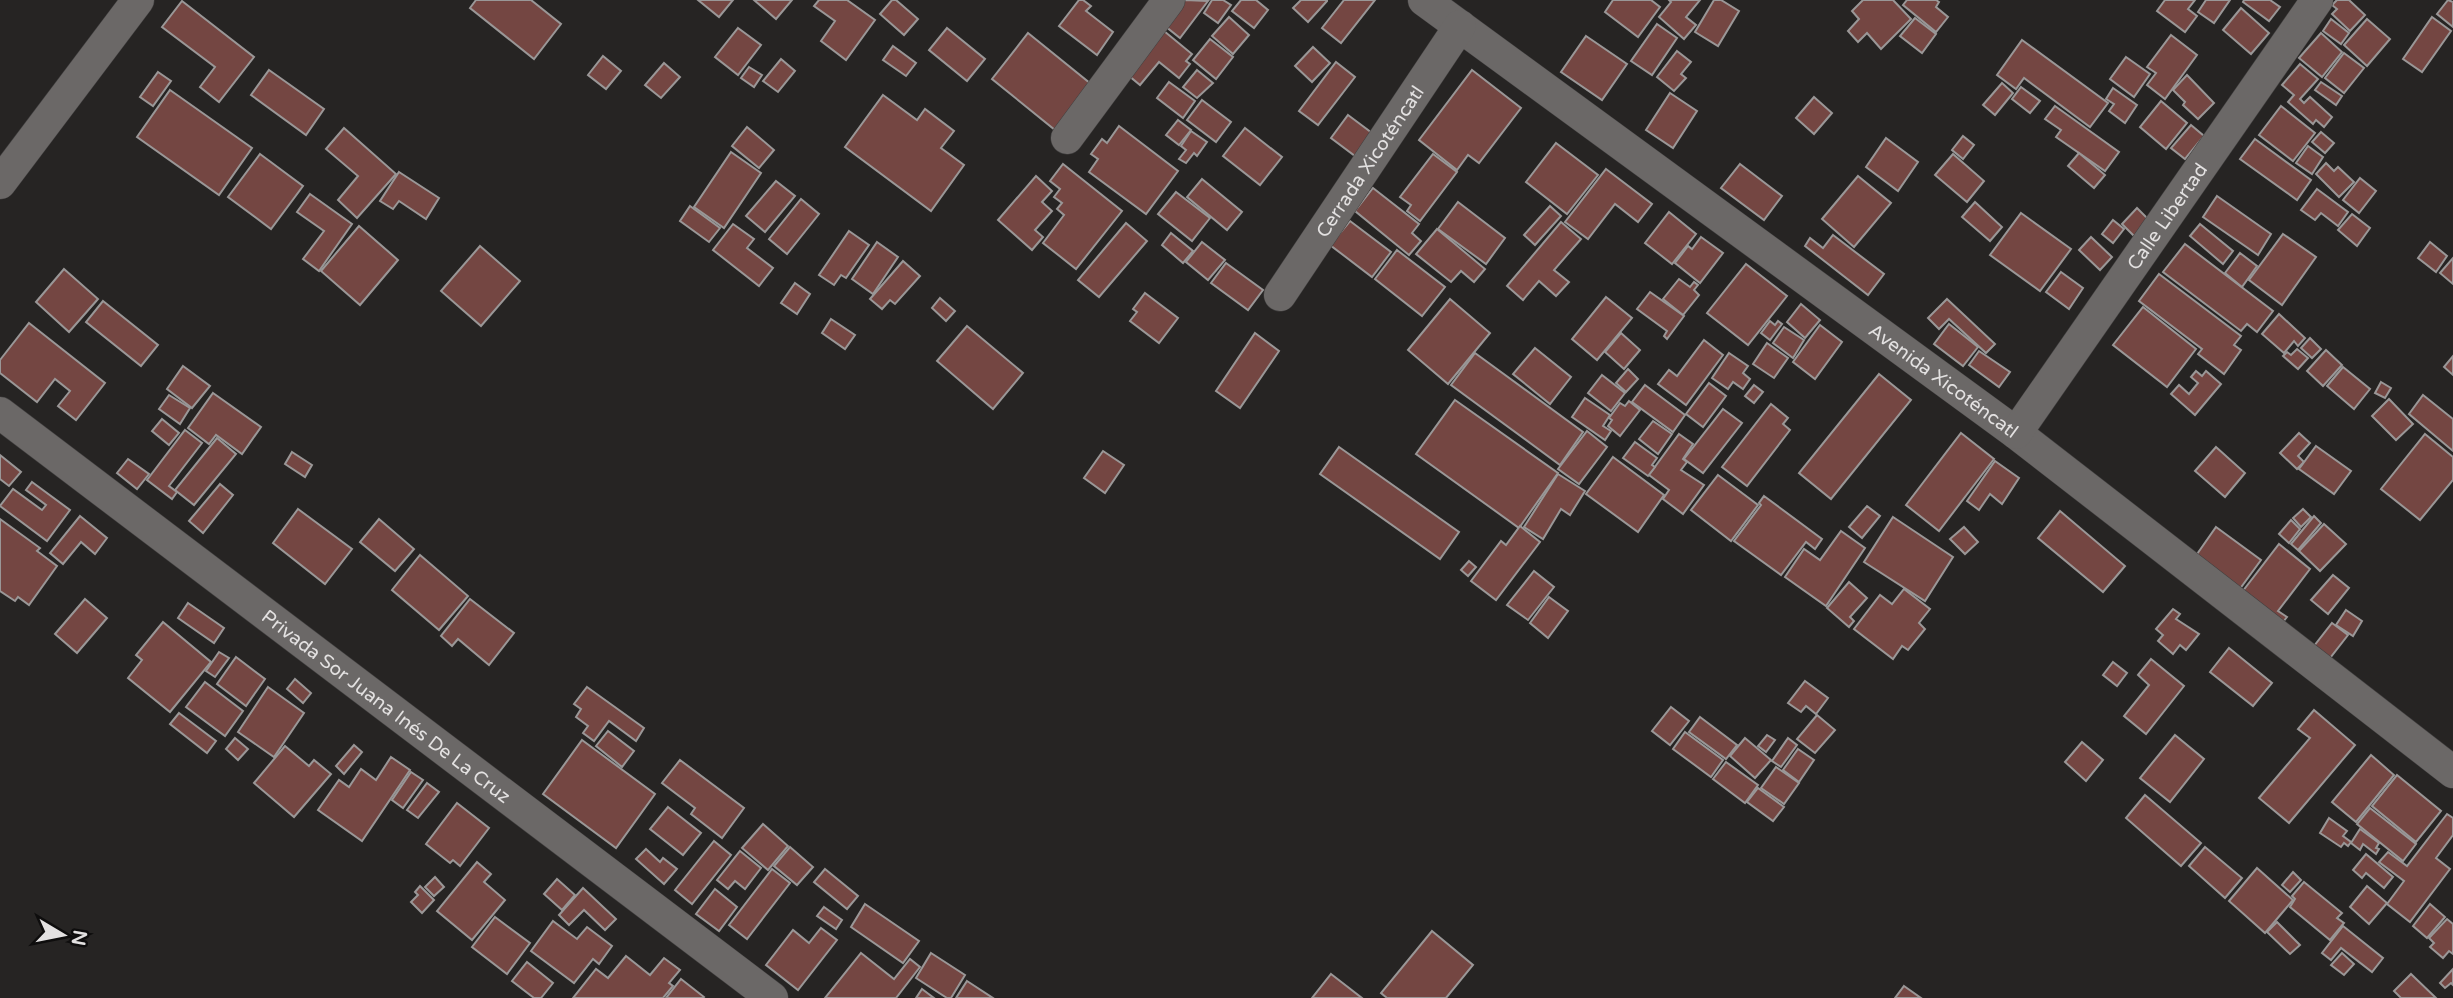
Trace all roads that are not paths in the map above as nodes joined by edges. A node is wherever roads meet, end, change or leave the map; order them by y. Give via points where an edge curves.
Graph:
1 (138, 0) edge
2 (1169, 0) edge
3 (1424, 0) edge
4 (2317, 0) edge
5 (1460, 26) junction
6 (1067, 138) dead end
7 (0, 183) edge
8 (1280, 295) dead end
9 (0, 413) edge
10 (2016, 433) junction
11 (2453, 772) edge
12 (772, 998) edge

1 - 7 street
2 - 6 street
3 - 5 street, Avenida Xicoténcatl
4 - 10 street, Calle Libertad
5 - 8 street, Cerrada Xicoténcatl
5 - 10 street, Avenida Xicoténcatl
9 - 12 street, Privada Sor Juana Inés De La Cruz
10 - 11 street, Avenida Xicoténcatl

